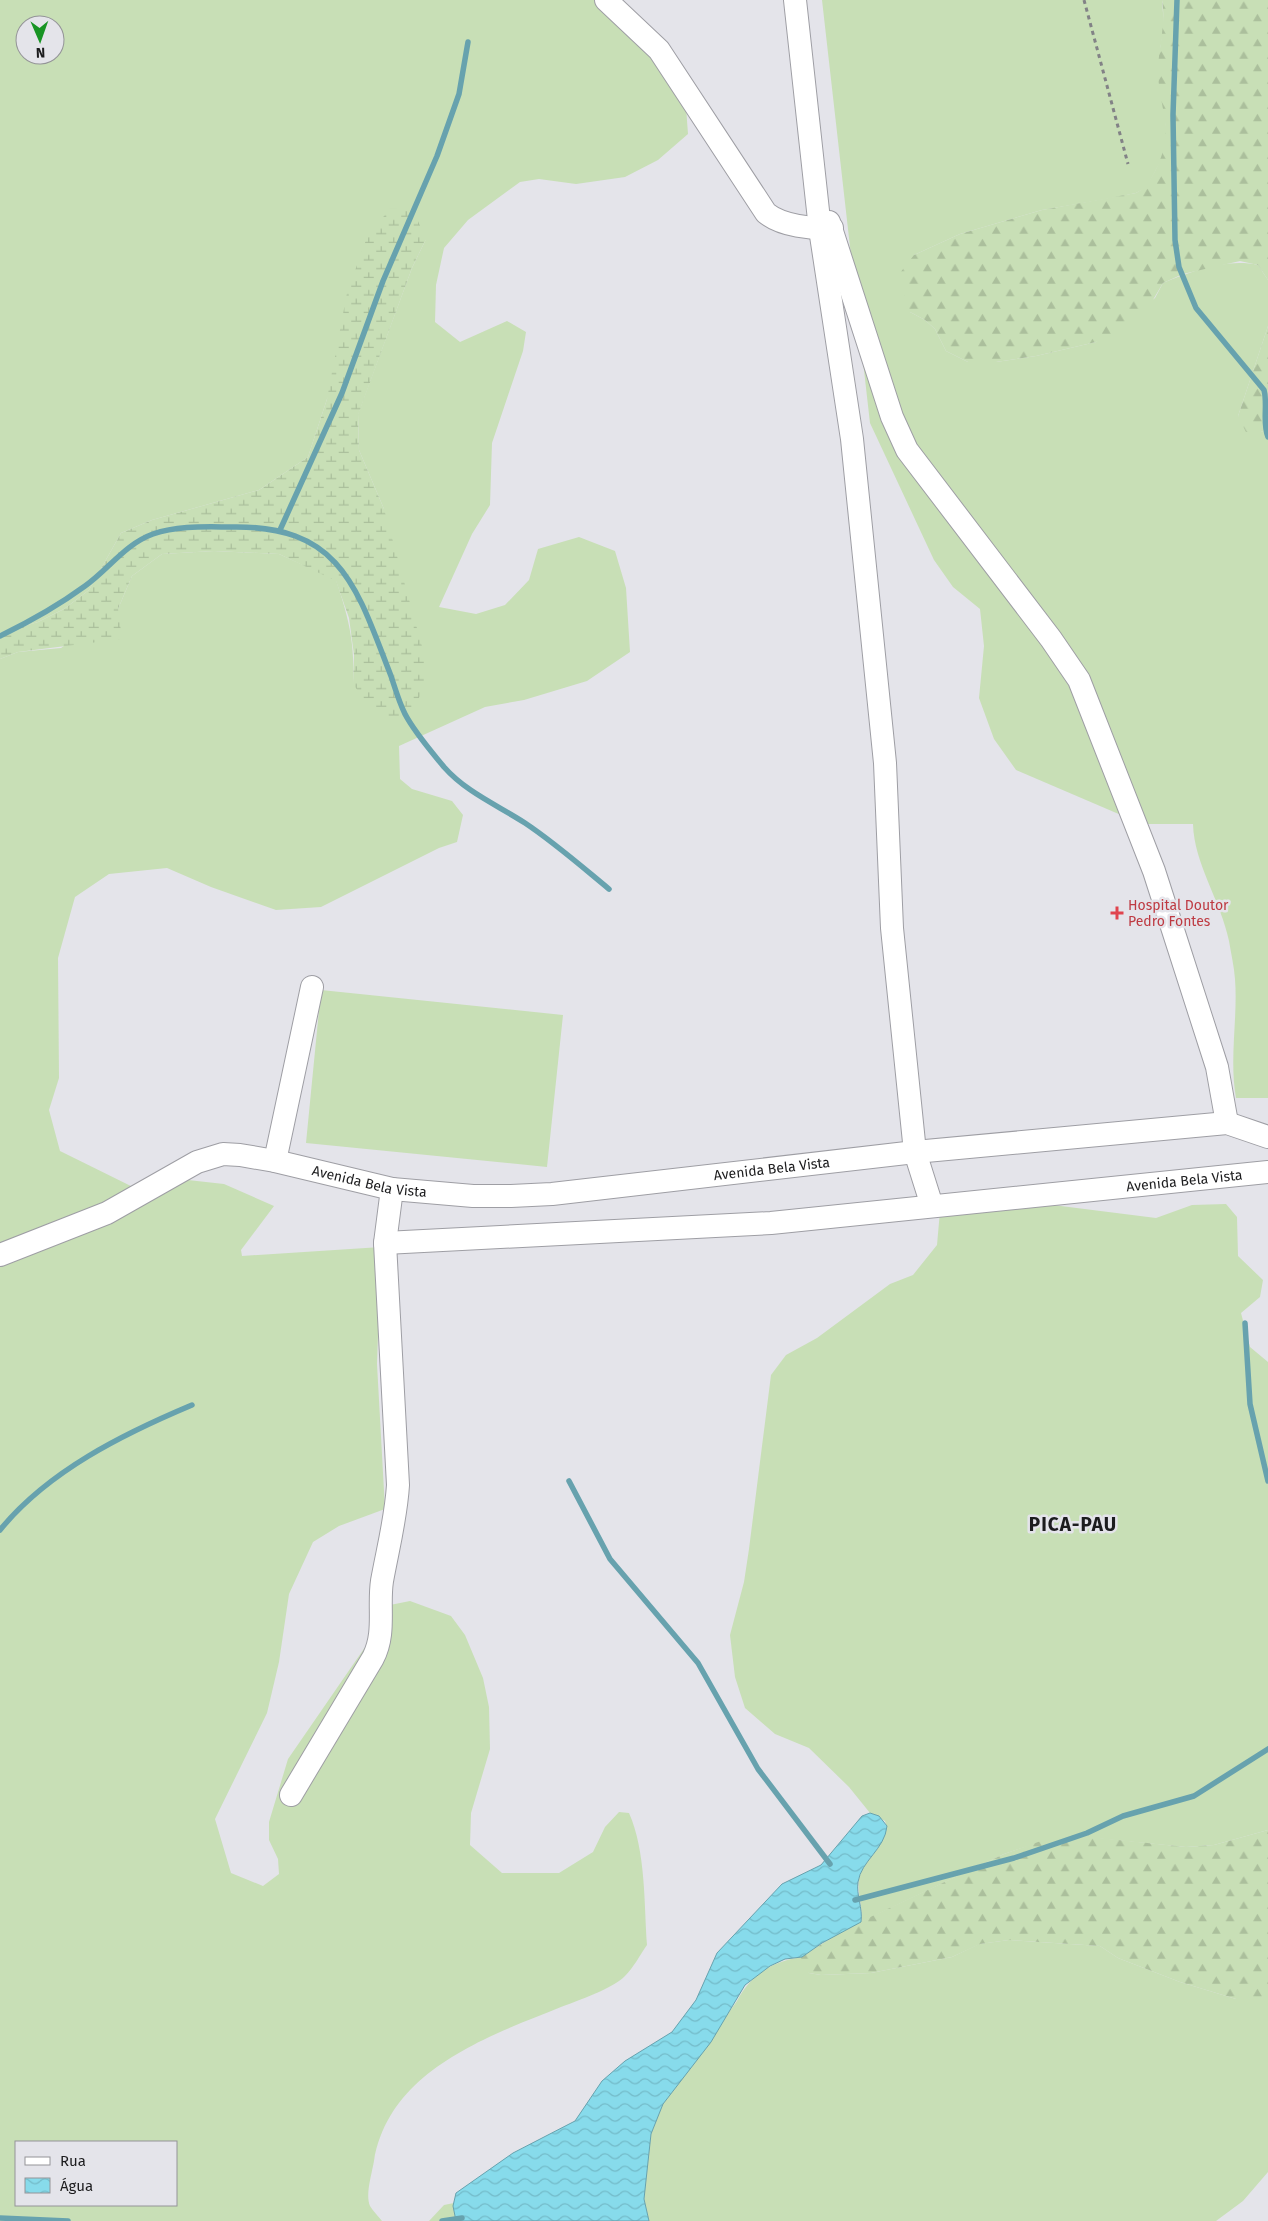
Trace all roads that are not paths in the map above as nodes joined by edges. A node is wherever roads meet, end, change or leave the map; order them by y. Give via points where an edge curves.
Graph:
1 (606, 0) edge
2 (795, 0) edge
3 (826, 228) junction
4 (312, 987) dead end
5 (1227, 1123) junction
6 (1268, 1137) edge
7 (915, 1152) junction
8 (275, 1161) junction
9 (1268, 1172) edge
10 (392, 1189) junction
11 (932, 1206) junction
12 (385, 1243) junction
13 (0, 1255) edge
14 (291, 1795) dead end

1 - 3 street via 659,50 766,213 776,220
2 - 3 street via 816,194
3 - 5 street via 892,417 907,450 1079,680 1154,871 1218,1067
3 - 7 street via 852,439 885,763 892,928
4 - 8 street
5 - 6 street, Avenida Bela Vista
5 - 7 street, Avenida Bela Vista
7 - 10 street, Avenida Bela Vista via 552,1194 473,1196
7 - 11 street
8 - 10 street, Avenida Bela Vista
8 - 13 street, Avenida Bela Vista via 240,1155 210,1156 107,1213
9 - 11 street, Avenida Bela Vista
10 - 12 street
11 - 12 street, Avenida Bela Vista via 771,1223
12 - 14 street via 398,1485 397,1514 382,1582 380,1637 373,1658

